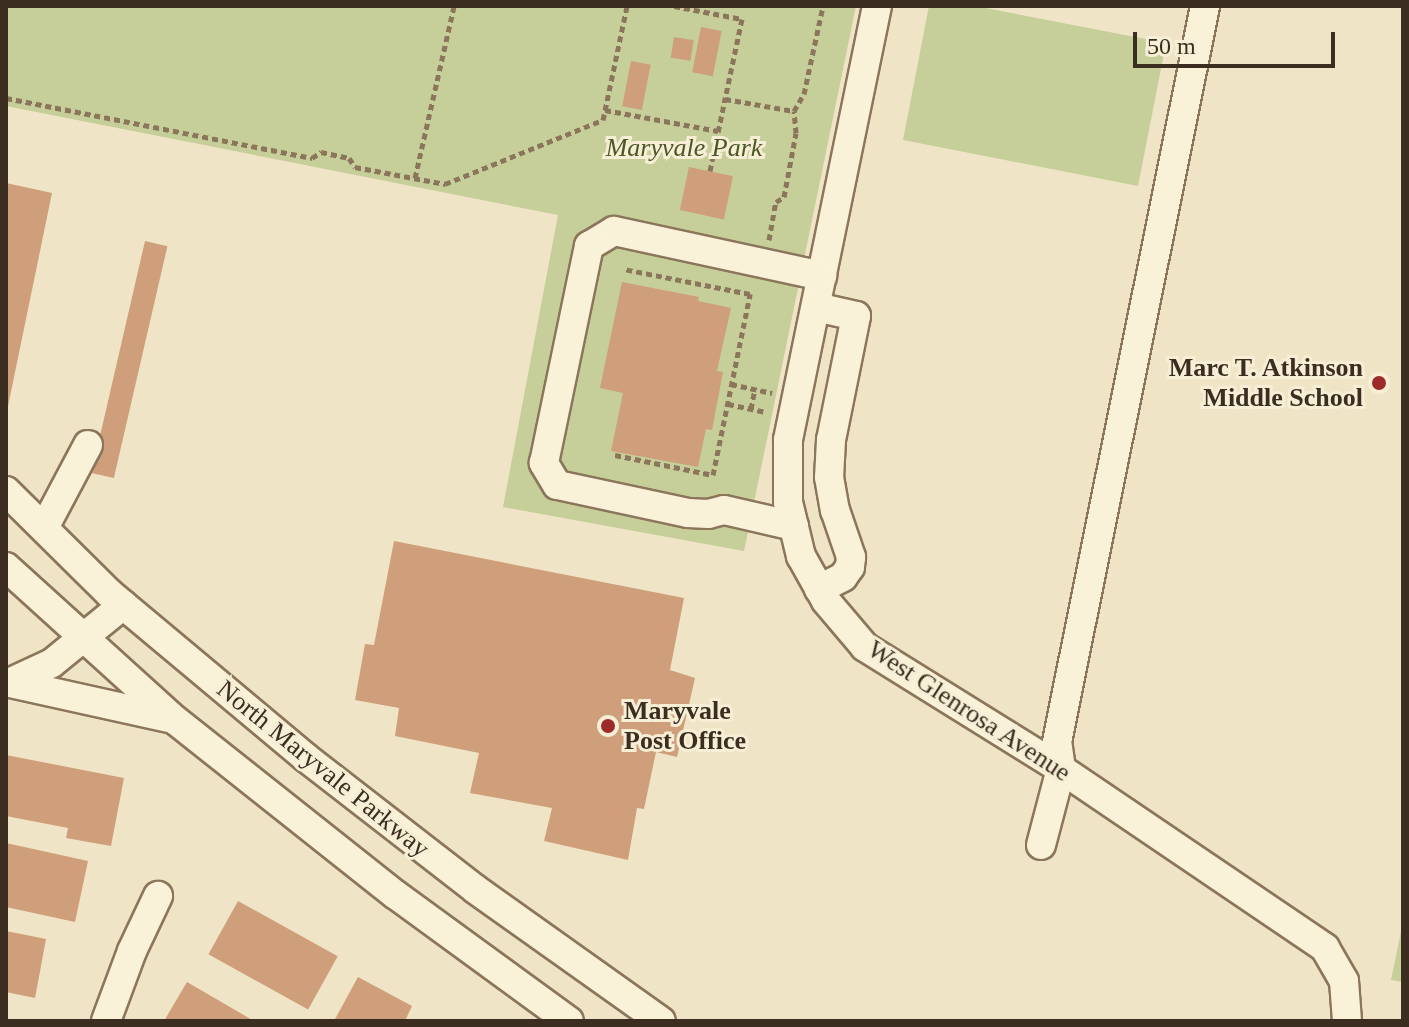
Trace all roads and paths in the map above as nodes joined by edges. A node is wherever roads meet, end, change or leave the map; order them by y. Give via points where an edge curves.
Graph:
1 (454, 6) edge
2 (627, 6) edge
3 (674, 6) edge
4 (823, 6) edge
5 (877, 6) edge
6 (1197, 8) edge
7 (6, 98) edge
8 (725, 99) junction
9 (605, 110) junction
10 (794, 111) junction
11 (719, 131) junction
12 (710, 171) dead end
13 (415, 178) junction
14 (767, 252) dead end
15 (624, 269) dead end
16 (822, 276) junction
17 (816, 307) junction
18 (731, 384) junction
19 (755, 388) junction
20 (728, 404) junction
21 (751, 409) junction
22 (88, 445) dead end
23 (615, 455) dead end
24 (6, 491) edge
25 (794, 526) junction
26 (44, 528) junction
27 (6, 567) edge
28 (819, 589) junction
29 (123, 605) junction
30 (82, 638) junction
31 (7, 682) edge
32 (175, 720) junction
33 (1061, 769) junction
34 (1041, 845) dead end
35 (158, 896) dead end
36 (106, 1021) edge
37 (569, 1021) edge
38 (661, 1021) edge
39 (1347, 1021) edge

1 - 13 path
2 - 9 path
3 - 8 path via 742,19
4 - 10 path via 804,94
5 - 16 street, West Glenrosa Avenue
6 - 33 street via 1057,742
7 - 13 path via 312,158 321,152 349,158 355,167
8 - 10 path
8 - 11 path
9 - 11 path
9 - 13 path via 603,120 445,184
10 - 14 path via 796,133 784,197 775,207
11 - 12 path
15 - 18 path via 750,294
16 - 17 street, West Glenrosa Avenue
16 - 25 street via 614,231 589,246 544,463 557,485 688,513 724,510
17 - 25 street, West Glenrosa Avenue via 788,440 788,502
17 - 28 street via 856,316 831,440 829,477 850,567 843,577
18 - 19 path
18 - 20 path
19 - 21 path
19 - 21 path via 773,392 769,412
20 - 21 path
20 - 23 path via 713,475
22 - 26 street
24 - 26 street, North Maryvale Parkway
25 - 28 street, West Glenrosa Avenue via 801,556
26 - 29 street, North Maryvale Parkway
27 - 30 street, North Maryvale Parkway
28 - 33 street, West Glenrosa Avenue via 865,647
29 - 30 street
29 - 38 street, North Maryvale Parkway via 305,757 475,889
30 - 31 street via 52,663
30 - 32 street, North Maryvale Parkway
31 - 32 street
32 - 37 street, North Maryvale Parkway via 396,895
33 - 34 street
33 - 39 street, West Glenrosa Avenue via 1325,948 1344,981
35 - 36 street

